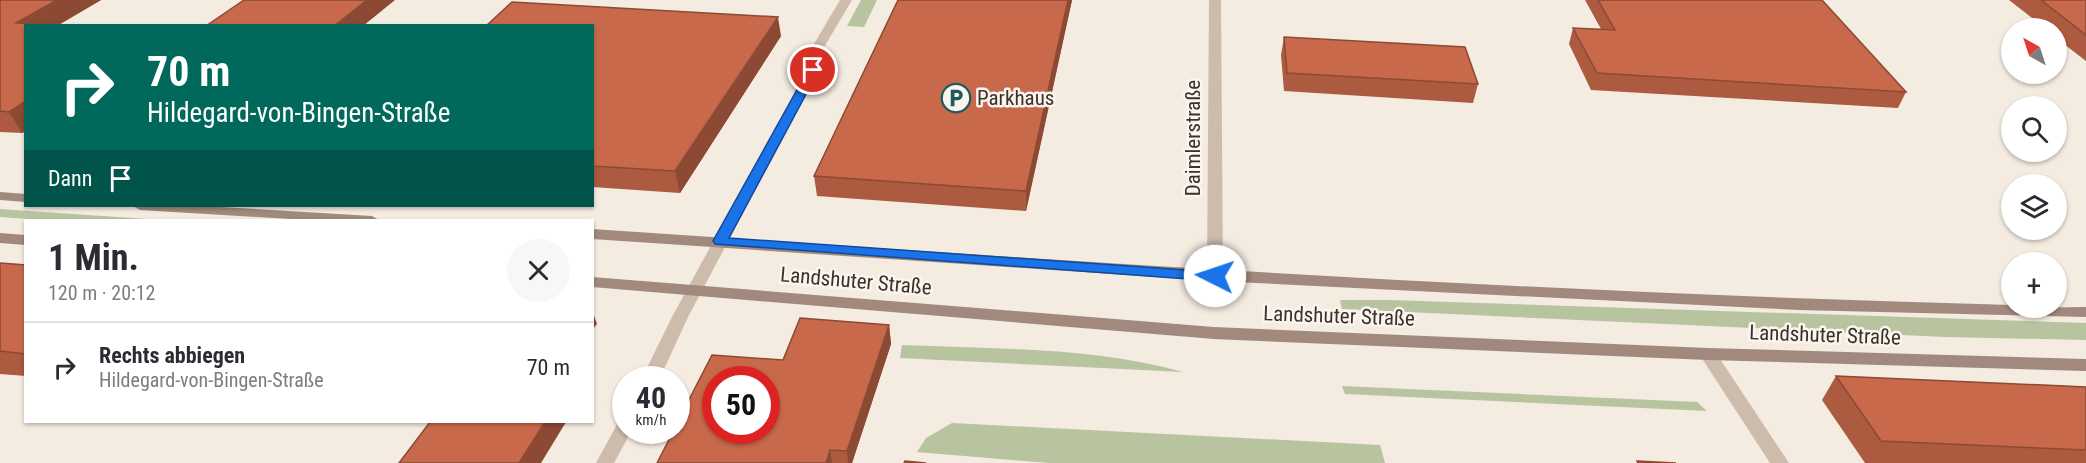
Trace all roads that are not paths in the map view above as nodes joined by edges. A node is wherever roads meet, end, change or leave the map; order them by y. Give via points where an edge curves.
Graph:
1 (846, 0) edge
2 (1215, 0) edge
3 (0, 196) edge
4 (24, 198) edge
5 (157, 207) edge
6 (355, 219) edge
7 (594, 234) edge
8 (0, 238) edge
9 (24, 240) edge
10 (720, 241) junction
11 (1215, 276) junction
12 (594, 282) edge
13 (694, 290) junction
14 (2086, 312) edge
15 (1708, 354) junction
16 (2086, 365) edge
17 (657, 366) edge
18 (615, 444) edge
19 (605, 463) edge
20 (1780, 463) edge

1 - 10 street via 817,49 813,70
2 - 11 street, Daimlerstraße
3 - 4 main road
5 - 6 main road
7 - 10 main road, Landshuter Straße
8 - 9 main road
10 - 11 main road, Landshuter Straße
10 - 13 street
11 - 14 main road, Landshuter Straße via 1798,305
12 - 13 main road, Landshuter Straße
13 - 15 main road, Landshuter Straße via 1214,333
13 - 17 street
15 - 16 main road, Landshuter Straße
15 - 20 street
18 - 19 street

